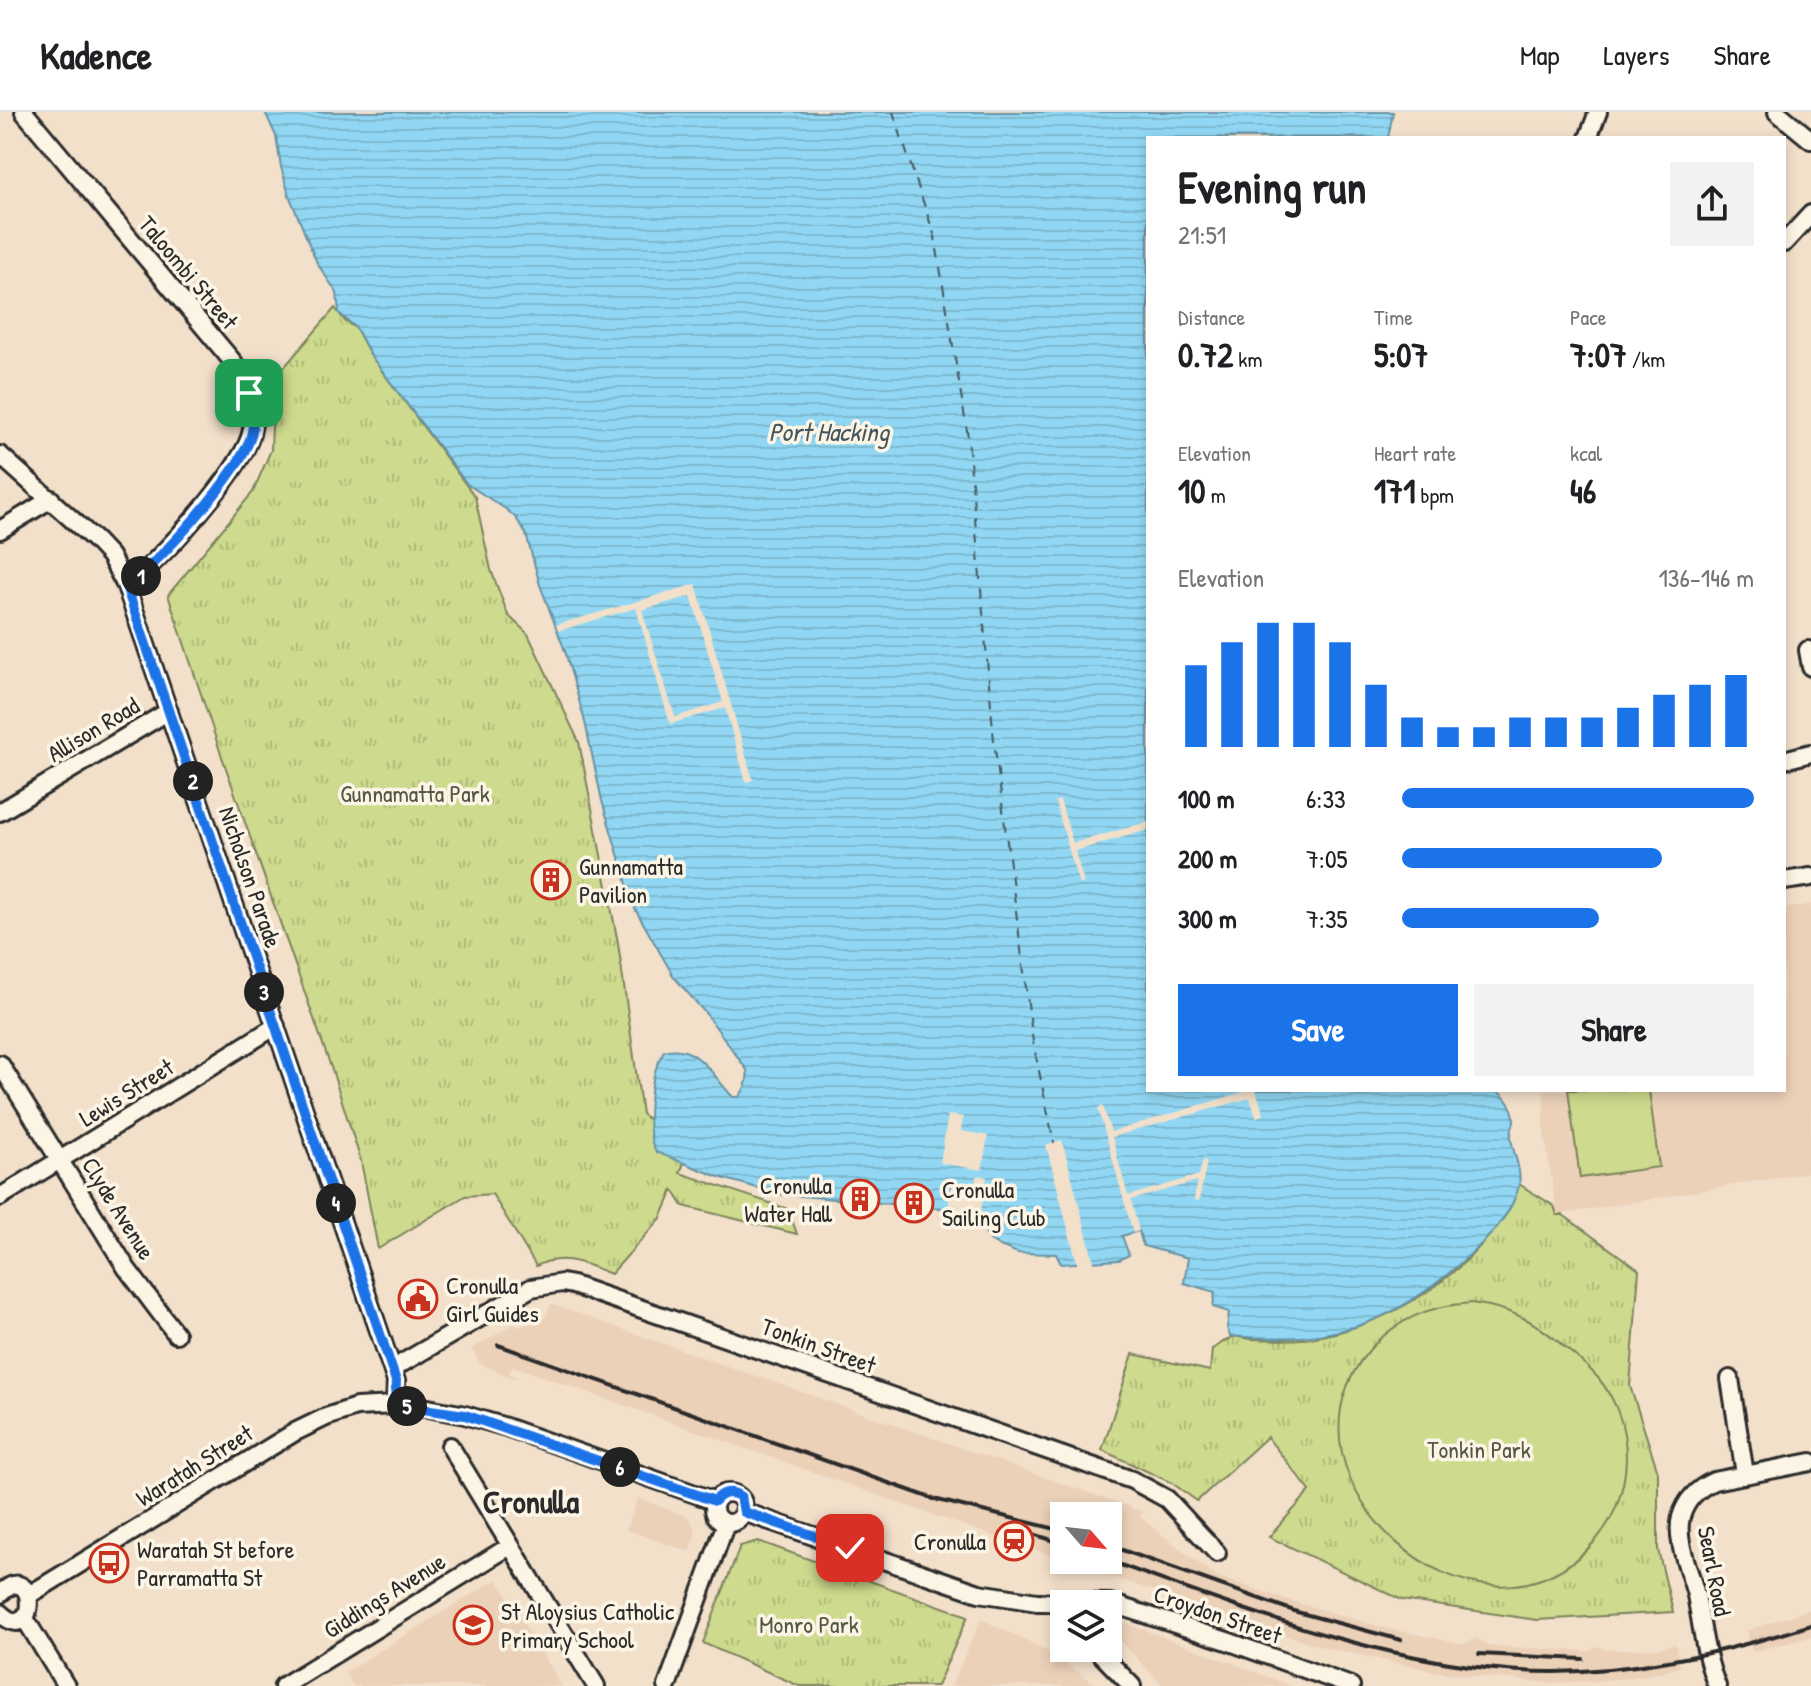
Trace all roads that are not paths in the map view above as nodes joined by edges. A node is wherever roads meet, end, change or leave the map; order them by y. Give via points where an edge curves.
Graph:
1 (24, 112) edge
2 (1598, 112) edge
3 (1777, 112) edge
4 (1589, 136) edge
5 (1811, 140) edge
6 (1811, 214) edge
7 (1786, 241) edge
8 (0, 455) edge
9 (51, 499) junction
10 (0, 530) edge
11 (126, 586) junction
12 (169, 711) junction
13 (1811, 753) edge
14 (1786, 759) edge
15 (0, 812) edge
16 (1811, 877) edge
17 (1786, 881) edge
18 (276, 1026) junction
19 (0, 1064) edge
20 (61, 1161) junction
21 (0, 1197) edge
22 (176, 1334) dead end
23 (392, 1369) junction
24 (1730, 1379) dead end
25 (395, 1405) junction
26 (450, 1446) dead end
27 (1811, 1462) edge
28 (1745, 1474) junction
29 (715, 1501) junction
30 (744, 1512) junction
31 (726, 1523) junction
32 (510, 1546) junction
33 (1217, 1553) dead end
34 (2, 1587) edge
35 (29, 1595) junction
36 (1050, 1602) edge
37 (1122, 1607) edge
38 (0, 1613) edge
39 (24, 1617) junction
40 (1109, 1662) edge
41 (66, 1686) edge
42 (283, 1686) edge
43 (596, 1686) edge
44 (667, 1686) edge
45 (1132, 1686) edge
46 (1351, 1686) edge
47 (1718, 1686) edge
48 (1732, 1686) edge

1 - 11 street, Taloombi Street via 234,363 252,402 252,433 233,472 151,566
2 - 4 street
3 - 5 street
6 - 7 street
8 - 9 street, Nicholson Parade
9 - 10 street
9 - 11 street, Nicholson Parade via 110,556
11 - 12 street, Nicholson Parade
12 - 15 street, Allison Road
12 - 18 street, Nicholson Parade
13 - 14 street
16 - 17 street
18 - 20 street, Lewis Street
18 - 23 street, Nicholson Parade
19 - 20 street, Clyde Avenue
20 - 21 street, Lewis Street
20 - 22 street, Clyde Avenue via 127,1269
23 - 25 street, Nicholson Parade
23 - 33 street, Tonkin Street via 531,1288 573,1285 1132,1480 1167,1499
24 - 28 street
25 - 29 street, Waratah Street via 465,1415
25 - 35 street, Waratah Street via 356,1407 295,1432
26 - 32 street
27 - 28 street, Searl Road
28 - 47 street, Searl Road via 1704,1486 1690,1499 1680,1525
29 - 30 street via 732,1492 741,1497
29 - 31 street via 716,1514
30 - 31 street
30 - 36 street, Croydon Street via 979,1593
31 - 44 street
32 - 42 street, Giddings Avenue
32 - 43 street
34 - 35 street via 16,1586
35 - 39 street via 31,1605
37 - 46 street, Croydon Street
38 - 39 street via 13,1620
39 - 41 street
40 - 45 street
47 - 48 street

